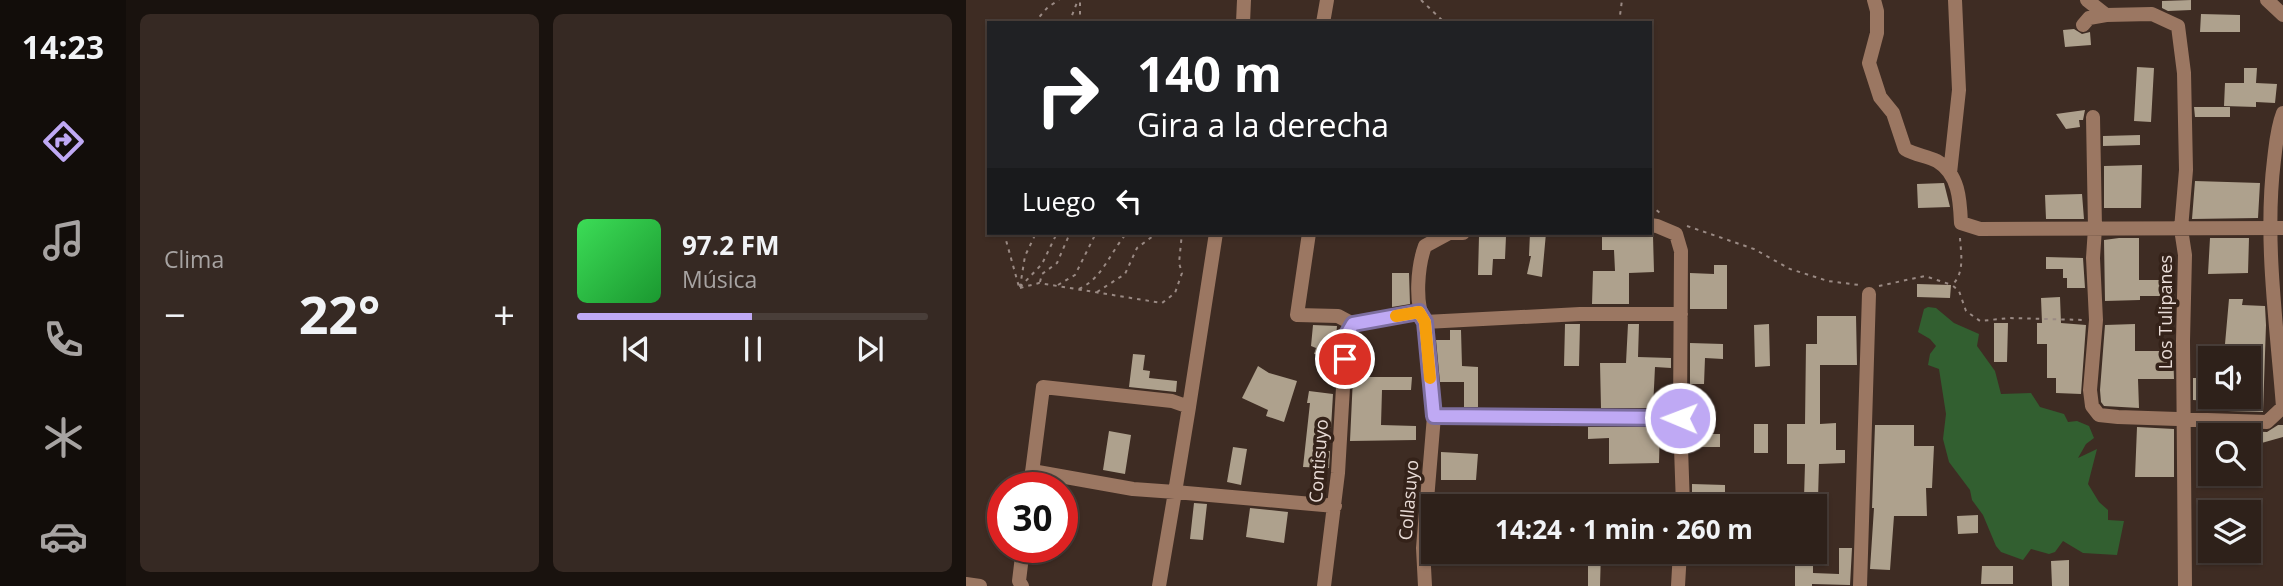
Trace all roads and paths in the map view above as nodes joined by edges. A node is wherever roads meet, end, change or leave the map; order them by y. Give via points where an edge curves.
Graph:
1 (1059, 0) edge
2 (1079, 0) edge
3 (1244, 0) edge
4 (1327, 0) edge
5 (1421, 0) edge
6 (1622, 0) edge
7 (1874, 0) edge
8 (1955, 0) edge
9 (2267, 0) edge
10 (2091, 2) edge
11 (2106, 15) junction
12 (2283, 15) edge
13 (1036, 21) edge
14 (1070, 21) edge
15 (1080, 21) edge
16 (1243, 21) edge
17 (1323, 21) edge
18 (1443, 21) edge
19 (1619, 21) edge
20 (2083, 25) dead end
21 (2283, 113) edge
22 (2094, 117) dead end
23 (2283, 153) edge
24 (2278, 166) edge
25 (1950, 173) junction
26 (1652, 206) edge
27 (1662, 214) dead end
28 (1677, 223) dead end
29 (1961, 223) junction
30 (1652, 226) edge
31 (2095, 228) junction
32 (2277, 228) edge
33 (2181, 229) junction
34 (1005, 235) edge
35 (1035, 235) edge
36 (1056, 235) edge
37 (1069, 235) edge
38 (1095, 235) edge
39 (1125, 235) edge
40 (1154, 235) edge
41 (1182, 235) edge
42 (1216, 235) edge
43 (1309, 235) edge
44 (1445, 235) edge
45 (1039, 283) junction
46 (1952, 285) junction
47 (1058, 286) junction
48 (1020, 288) junction
49 (1078, 289) junction
50 (1870, 289) junction
51 (1096, 292) junction
52 (1681, 314) junction
53 (1422, 317) junction
54 (2096, 320) junction
55 (1353, 324) junction
56 (1189, 407) junction
57 (1434, 416) junction
58 (1680, 418) junction
59 (2185, 419) junction
60 (1032, 471) joint
61 (1175, 492) junction
62 (1683, 494) edge
63 (1335, 506) junction
64 (1021, 563) edge
65 (1679, 564) edge
66 (966, 584) edge
67 (980, 586) edge
68 (1022, 586) edge
69 (1158, 586) edge
70 (1324, 586) edge
71 (1425, 586) edge
72 (1678, 586) edge
73 (1860, 586) edge
74 (2185, 586) edge

1 - 13 path
2 - 14 path
2 - 15 path
3 - 16 street
4 - 17 street
5 - 18 path
6 - 19 path
7 - 25 street via 1877,33 1869,63 1880,97 1893,113 1905,149 1938,162
8 - 25 street via 1959,90
9 - 12 street
10 - 11 street
11 - 20 street via 2089,18
11 - 33 street, Los Tulipanes via 2152,14 2178,26 2186,170
21 - 24 street
22 - 31 street
23 - 24 street
24 - 32 street
25 - 29 street via 1961,205
26 - 27 path
28 - 50 path via 1754,249 1790,269
29 - 31 street via 1980,229
29 - 46 path via 1961,265
30 - 52 street via 1676,234 1681,251
31 - 33 street
31 - 54 street
32 - 33 street
32 - 59 street via 2283,407 2267,422
33 - 59 street, Los Tulipanes
34 - 48 path
35 - 48 path via 1025,256
36 - 48 path via 1042,264
37 - 45 path via 1057,263 1042,274
38 - 47 path via 1074,275
39 - 49 path via 1097,278
40 - 51 path via 1137,248 1125,274
41 - 51 path via 1182,273 1175,293 1162,303
42 - 56 street
43 - 55 street via 1297,315 1338,316
44 - 53 street, Collasuyo via 1425,246 1420,260
45 - 47 path
45 - 48 path
46 - 50 path via 1925,276
46 - 54 path via 1966,311 1980,321
47 - 49 path
49 - 51 path
50 - 73 street
52 - 53 street
52 - 58 street
53 - 55 street
53 - 57 street, Collasuyo
54 - 59 street via 2090,390 2092,406 2099,415
55 - 63 street, Contisuyo via 1346,336
56 - 60 street via 1172,401 1043,387
56 - 61 street
57 - 58 street
57 - 71 street, Collasuyo via 1423,548
58 - 62 street
59 - 74 street, Los Tulipanes
60 - 61 street
61 - 63 street
61 - 69 street
63 - 70 street, Contisuyo
64 - 68 street
65 - 72 street
66 - 67 street

